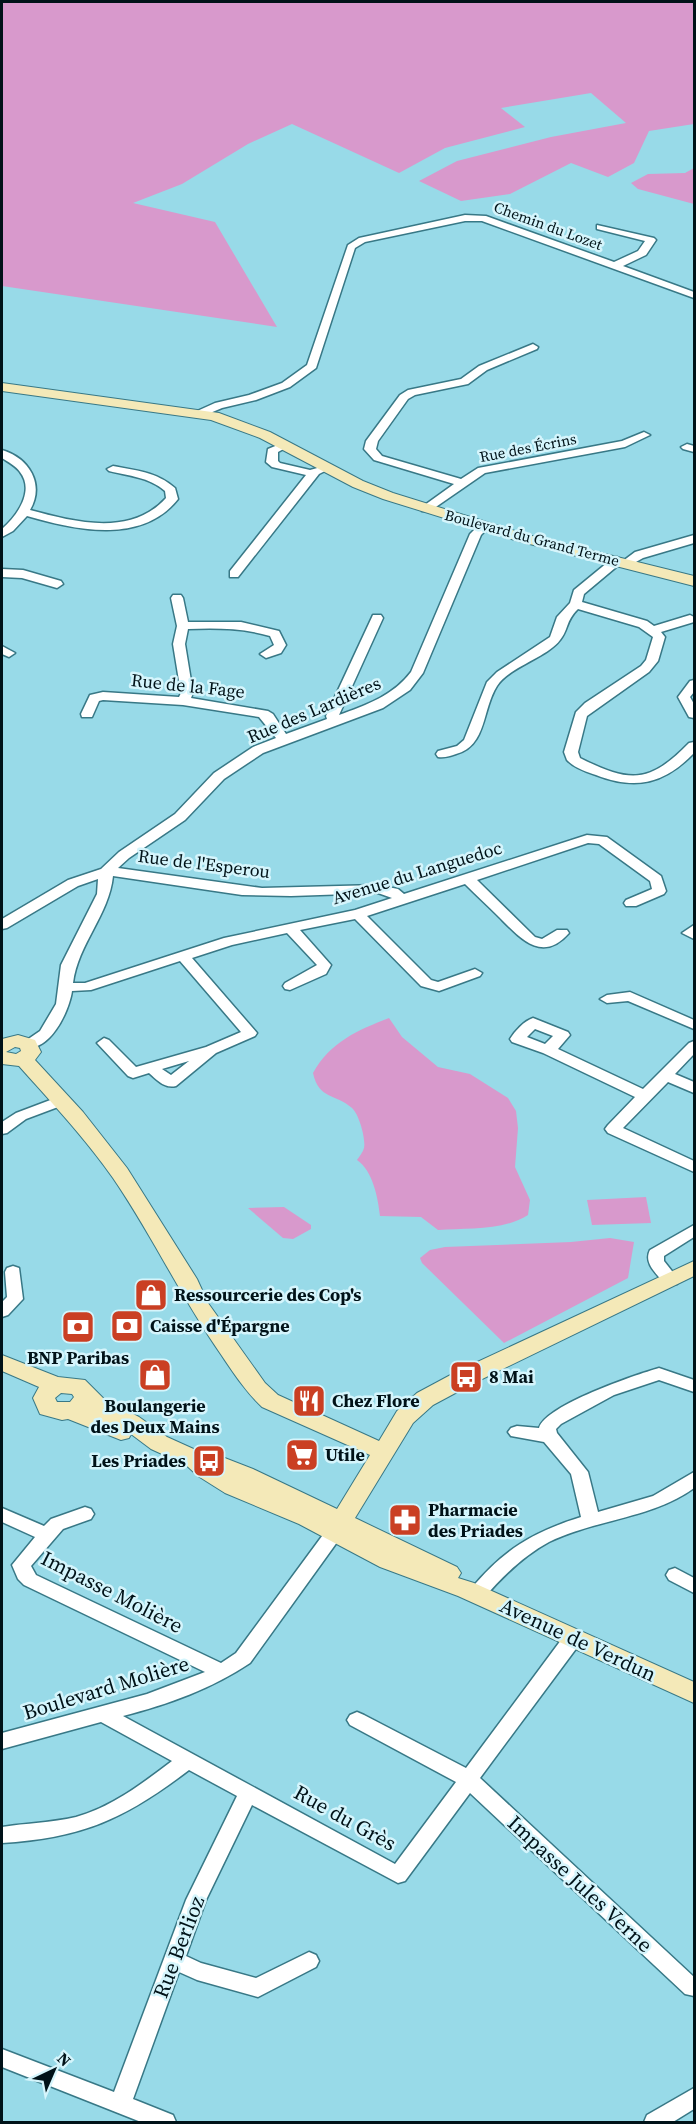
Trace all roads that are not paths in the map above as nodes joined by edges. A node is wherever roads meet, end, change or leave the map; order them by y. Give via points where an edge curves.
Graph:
1 (600, 227) dead end
2 (614, 266) junction
3 (694, 295) edge
4 (533, 347) dead end
5 (2, 387) edge
6 (199, 414) junction
7 (644, 435) dead end
8 (2, 453) edge
9 (113, 469) dead end
10 (320, 470) junction
11 (461, 483) junction
12 (426, 509) junction
13 (25, 512) junction
14 (483, 527) junction
15 (2, 534) edge
16 (694, 539) edge
17 (622, 562) junction
18 (2, 573) edge
19 (234, 574) dead end
20 (694, 581) edge
21 (57, 584) dead end
22 (177, 598) dead end
23 (576, 604) junction
24 (377, 618) dead end
25 (690, 619) dead end
26 (183, 626) junction
27 (653, 630) junction
28 (266, 654) dead end
29 (694, 684) edge
30 (183, 701) junction
31 (87, 714) dead end
32 (694, 714) edge
33 (335, 721) junction
34 (283, 739) junction
35 (694, 746) edge
36 (443, 754) dead end
37 (106, 872) junction
38 (467, 878) junction
39 (402, 900) junction
40 (631, 903) dead end
41 (358, 914) junction
42 (2, 926) edge
43 (289, 927) junction
44 (694, 929) edge
45 (562, 933) dead end
46 (694, 935) edge
47 (183, 956) junction
48 (475, 974) dead end
49 (290, 986) dead end
50 (67, 987) junction
51 (607, 999) dead end
52 (694, 1024) edge
53 (104, 1043) dead end
54 (3, 1044) edge
55 (694, 1046) edge
56 (211, 1050) junction
57 (548, 1050) dead end
58 (26, 1052) junction
59 (151, 1067) junction
60 (665, 1075) junction
61 (694, 1088) edge
62 (645, 1096) junction
63 (61, 1101) junction
64 (2, 1129) edge
65 (694, 1167) edge
66 (694, 1230) edge
67 (694, 1268) edge
68 (13, 1272) dead end
69 (671, 1280) junction
70 (2, 1311) edge
71 (2, 1363) edge
72 (2, 1377) edge
73 (694, 1386) edge
74 (50, 1391) junction
75 (517, 1432) dead end
76 (548, 1436) junction
77 (384, 1452) junction
78 (694, 1479) edge
79 (84, 1514) dead end
80 (2, 1515) edge
81 (591, 1521) junction
82 (338, 1527) junction
83 (47, 1535) junction
84 (675, 1575) dead end
85 (694, 1586) edge
86 (472, 1591) junction
87 (574, 1637) junction
88 (223, 1672) junction
89 (693, 1693) edge
90 (103, 1714) junction
91 (357, 1720) dead end
92 (2, 1741) edge
93 (188, 1761) junction
94 (468, 1779) junction
95 (248, 1793) junction
96 (2, 1835) edge
97 (174, 1959) junction
98 (309, 1961) dead end
99 (692, 1988) dead end
100 (2, 2058) edge
101 (694, 2098) edge
102 (120, 2105) junction
103 (165, 2122) edge
104 (655, 2122) edge

1 - 2 street via 651,240 642,253
2 - 3 street, Chemin du Lozet
2 - 6 street, Chemin du Lozet via 478,218 362,240 351,248 312,366 286,385
4 - 11 street via 483,368 464,382 412,392 404,397 372,441 370,449 378,458
5 - 6 street, Boulevard du Grand Terme
6 - 10 street, Boulevard du Grand Terme via 281,446
7 - 11 street, Rue des Écrins via 625,444 482,470
8 - 13 street via 25,470 30,479
9 - 13 street via 149,475 171,490 172,500 152,519 115,526 73,524
10 - 12 street, Boulevard du Grand Terme
10 - 19 street
11 - 12 street, Rue des Écrins
12 - 14 street, Boulevard du Grand Terme
13 - 15 street
14 - 17 street, Boulevard du Grand Terme
14 - 33 street, Rue des Lardières via 476,534 417,673 393,696
16 - 17 street
17 - 20 street, Boulevard du Grand Terme
17 - 23 street via 578,593
18 - 21 street via 23,574
22 - 26 street
23 - 27 street
23 - 36 street via 563,617 555,639 491,685 470,741 462,749
24 - 33 street via 332,716
25 - 27 street
26 - 28 street via 225,623 265,630 275,634 280,645
26 - 30 street via 179,645 188,693
27 - 35 street via 659,638 652,661 581,715 571,752 574,760 595,771 637,781 662,774
29 - 32 street via 684,697
30 - 31 street, Rue de la Fage via 103,696 94,698
30 - 34 street, Rue de la Fage via 263,714
33 - 34 street, Rue des Lardières
34 - 37 street, Rue des Lardières via 219,776 180,817
37 - 39 street, Rue de l'Esperou via 262,892 378,890 393,892
37 - 42 street, Rue des Lardières via 73,883
37 - 50 street via 104,894 68,965
38 - 39 street, Avenue du Languedoc
38 - 40 street, Avenue du Languedoc via 587,838 602,840 656,879 659,891
38 - 45 street via 530,940 544,944
39 - 41 street, Avenue du Languedoc
41 - 43 street, Avenue du Languedoc
41 - 48 street via 426,983 440,987
43 - 47 street, Avenue du Languedoc
43 - 49 street via 324,965 321,971
44 - 46 street via 689,933
47 - 50 street, Avenue du Languedoc via 86,987
47 - 56 street via 250,1033
50 - 58 street via 63,1004 46,1034
51 - 52 street via 630,996
53 - 59 street via 133,1072
54 - 58 street via 12,1061
55 - 60 street
56 - 59 street
56 - 59 street via 171,1083
57 - 62 street
58 - 63 street
60 - 61 street
60 - 62 street
62 - 65 street via 613,1129
63 - 64 street via 21,1116
63 - 77 street via 120,1173 199,1306 257,1389 282,1407
66 - 69 street via 656,1254 656,1262
67 - 69 street
68 - 70 street via 15,1299
69 - 77 street via 438,1390 405,1417
71 - 74 street
72 - 74 street
73 - 76 street via 659,1374 618,1388 555,1420 548,1427
74 - 82 street, Avenue de Verdun via 45,1403 54,1411 78,1404 112,1415 194,1459 227,1484 308,1519
75 - 76 street
76 - 81 street via 575,1466 587,1496
77 - 82 street
78 - 81 street via 644,1508
79 - 83 street, Impasse Molière via 57,1524
80 - 83 street, Impasse Molière
81 - 86 street via 544,1537
82 - 86 street, Avenue de Verdun via 364,1549
82 - 88 street, Boulevard Molière via 243,1658
83 - 88 street, Impasse Molière via 21,1565 30,1580
84 - 85 street
86 - 87 street, Avenue de Verdun
87 - 89 street, Avenue de Verdun
87 - 94 street, Rue du Grès
88 - 90 street, Boulevard Molière via 187,1690
90 - 92 street, Boulevard Molière
90 - 93 street, Rue du Grès
91 - 94 street, Impasse Jules Verne
93 - 95 street, Rue du Grès
93 - 96 street via 151,1789 75,1825
94 - 95 street, Rue du Grès via 399,1875
94 - 99 street, Impasse Jules Verne
95 - 97 street, Rue Berlioz via 196,1900
97 - 98 street via 197,1971 258,1988
97 - 102 street, Rue Berlioz
100 - 102 street
101 - 104 street
102 - 103 street

